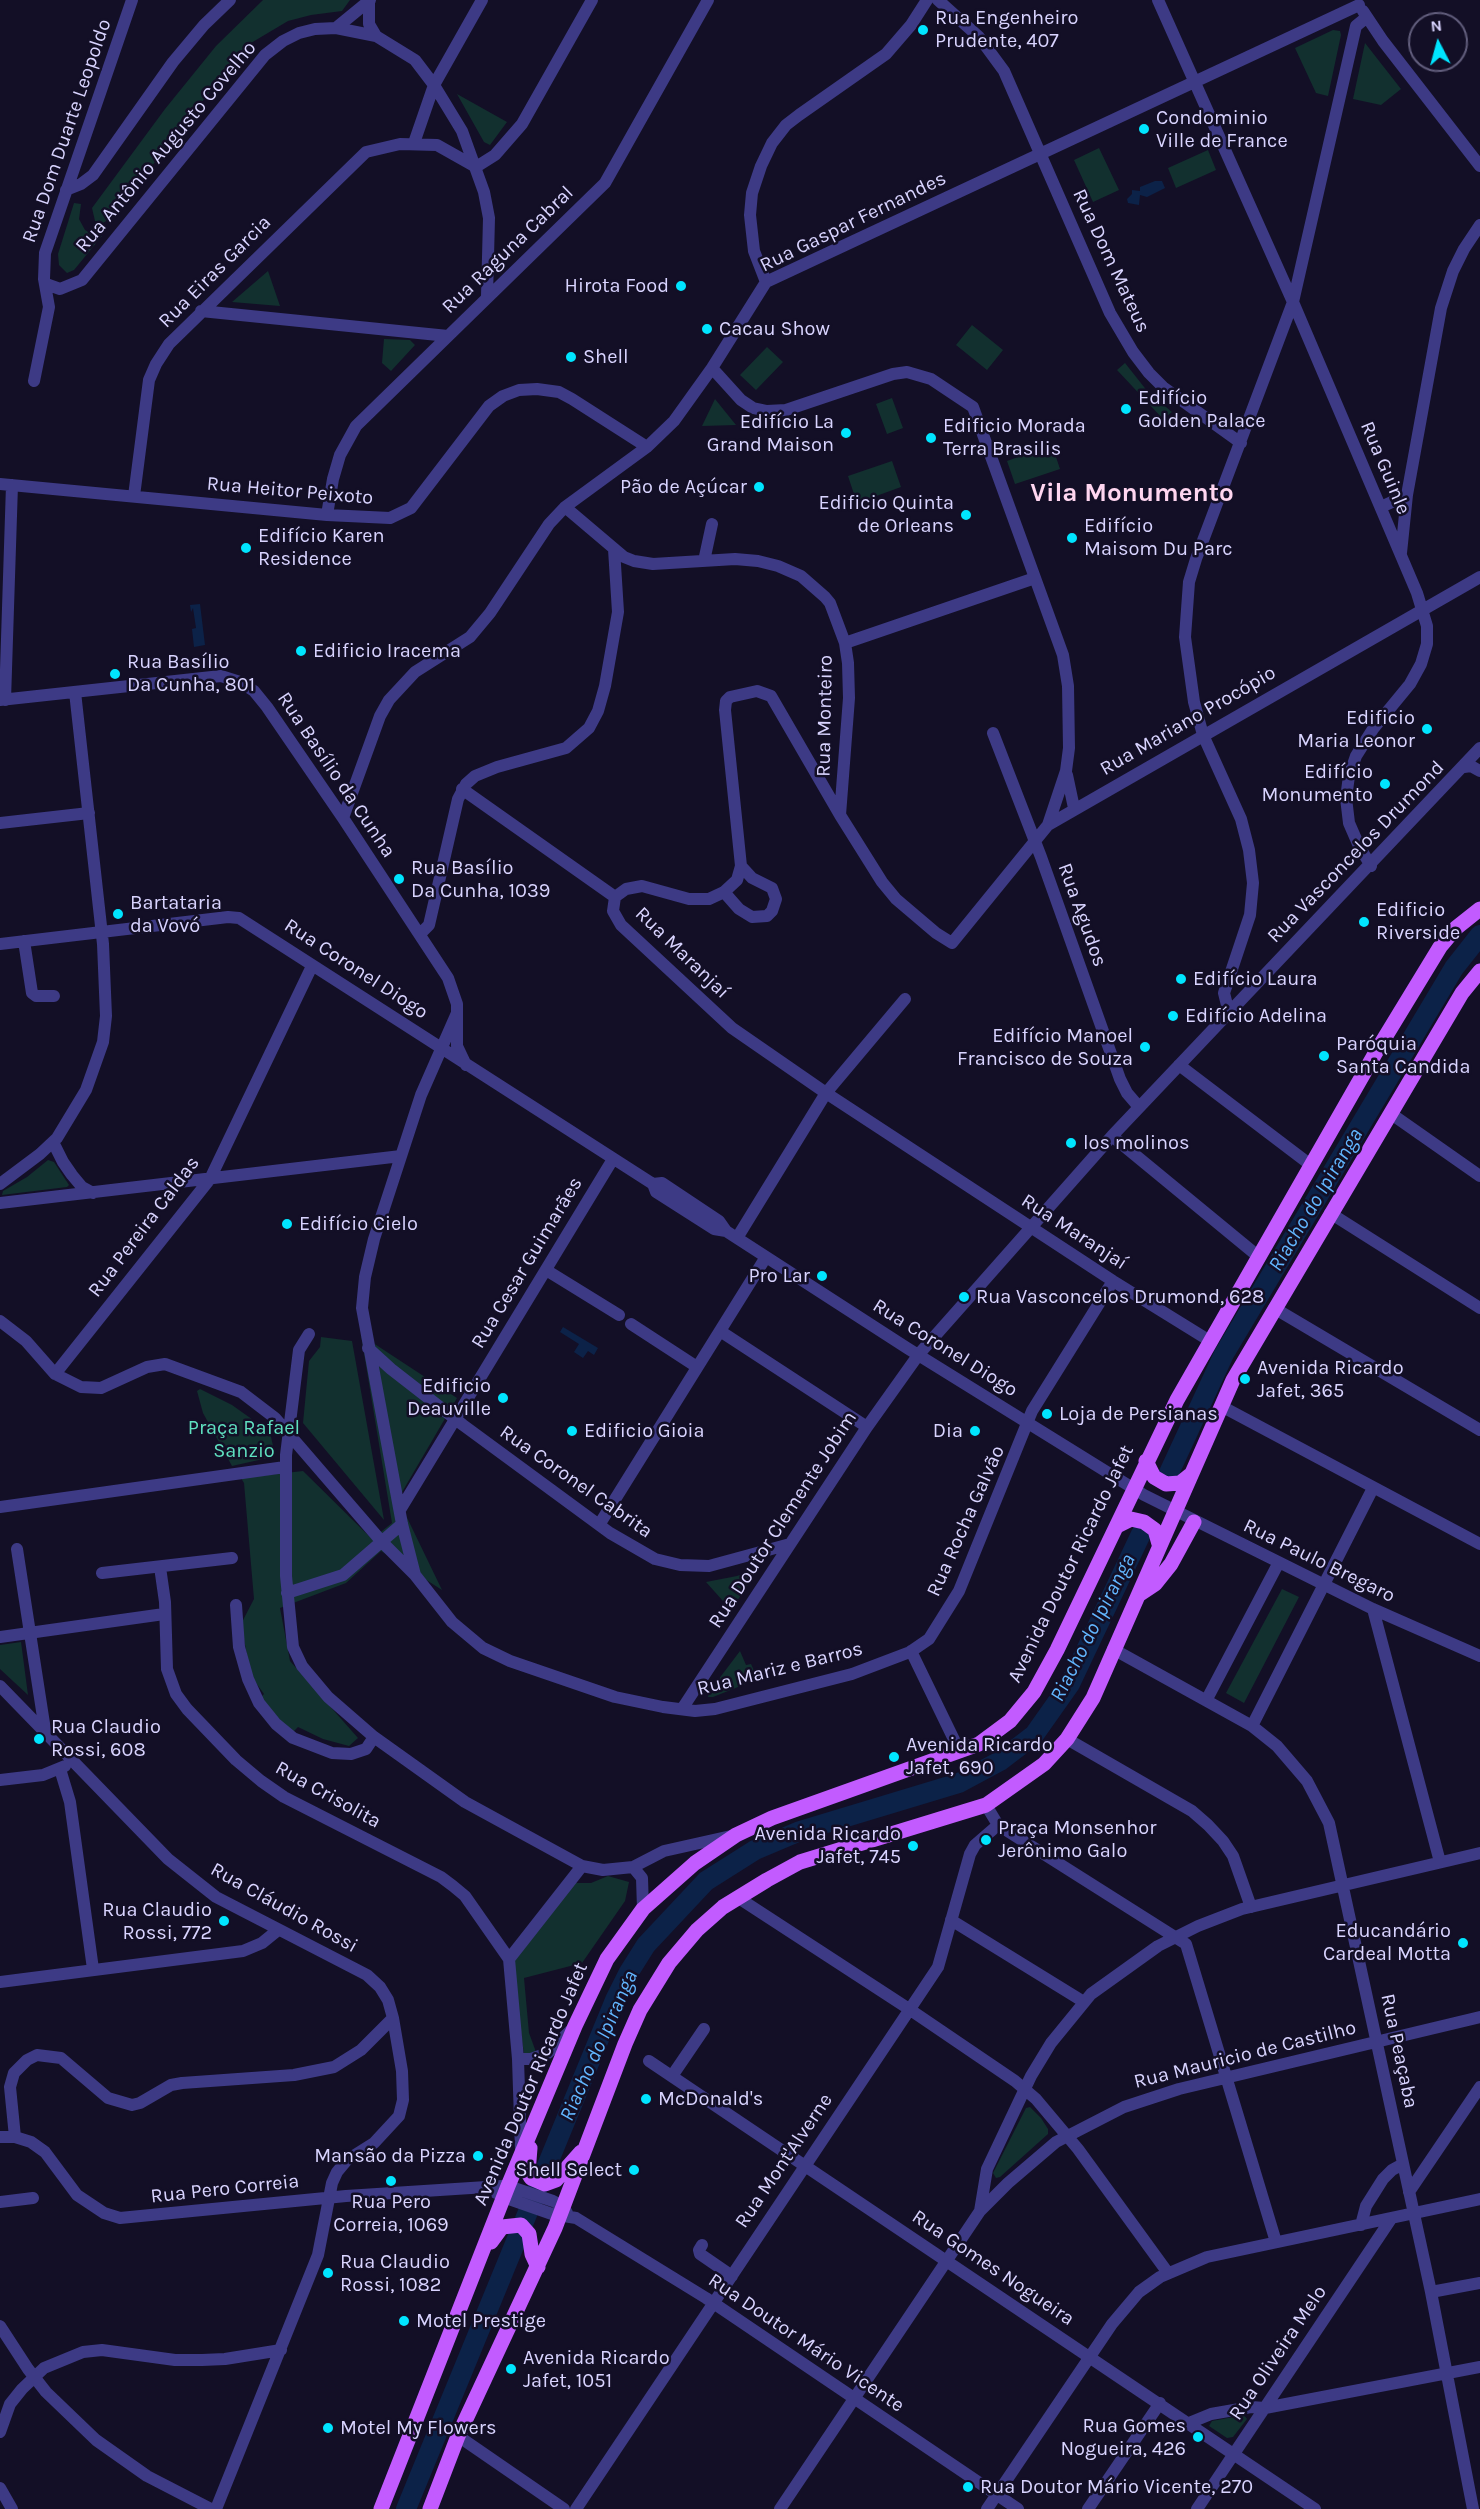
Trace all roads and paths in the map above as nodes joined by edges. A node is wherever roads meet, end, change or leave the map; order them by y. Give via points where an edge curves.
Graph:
1 (132, 0) edge
2 (230, 0) edge
3 (482, 0) edge
4 (592, 0) edge
5 (708, 0) edge
6 (927, 0) edge
7 (938, 0) edge
8 (1158, 0) edge
9 (369, 1) edge
10 (1357, 2) edge
11 (1341, 13) junction
12 (1367, 17) junction
13 (1356, 27) junction
14 (336, 28) junction
15 (376, 36) junction
16 (1196, 81) junction
17 (434, 85) junction
18 (414, 143) junction
19 (1040, 154) junction
20 (1480, 165) edge
21 (476, 167) junction
22 (66, 190) junction
23 (1480, 225) edge
24 (766, 282) junction
25 (46, 284) junction
26 (487, 296) junction
27 (1293, 302) junction
28 (201, 311) junction
29 (1282, 332) junction
30 (1306, 332) junction
31 (448, 336) junction
32 (712, 368) junction
33 (34, 381) dead end
34 (1241, 443) junction
35 (647, 447) junction
36 (6, 485) edge
37 (1407, 495) junction
38 (135, 496) junction
39 (565, 507) junction
40 (1381, 507) junction
41 (327, 515) junction
42 (712, 524) dead end
43 (614, 549) junction
44 (1401, 554) junction
45 (704, 561) junction
46 (1480, 577) edge
47 (1035, 578) junction
48 (1422, 609) junction
49 (845, 643) junction
50 (75, 692) junction
51 (3, 700) edge
52 (993, 733) dead end
53 (1203, 735) junction
54 (1480, 748) edge
55 (1464, 767) junction
56 (1066, 771) junction
57 (1480, 771) edge
58 (462, 789) junction
59 (1074, 808) junction
60 (89, 813) junction
61 (840, 815) junction
62 (343, 818) junction
63 (0, 823) edge
64 (1048, 825) junction
65 (1034, 841) junction
66 (741, 866) junction
67 (1371, 866) junction
68 (724, 892) junction
69 (615, 897) junction
70 (1480, 909) edge
71 (102, 932) junction
72 (420, 934) junction
73 (24, 941) junction
74 (0, 944) edge
75 (312, 966) junction
76 (1480, 971) edge
77 (54, 996) dead end
78 (905, 999) dead end
79 (457, 1013) junction
80 (1229, 1013) junction
81 (442, 1048) junction
82 (1179, 1065) junction
83 (467, 1066) junction
84 (826, 1093) junction
85 (1139, 1107) junction
86 (1390, 1113) junction
87 (1112, 1136) junction
88 (53, 1142) junction
89 (401, 1156) junction
90 (613, 1159) junction
91 (1312, 1166) junction
92 (1480, 1176) edge
93 (210, 1179) junction
94 (0, 1184) edge
95 (93, 1193) junction
96 (0, 1203) edge
97 (1330, 1213) junction
98 (1031, 1227) junction
99 (737, 1238) junction
100 (766, 1257) junction
101 (1259, 1257) junction
102 (546, 1270) junction
103 (1113, 1281) junction
104 (1274, 1308) junction
105 (1480, 1308) edge
106 (619, 1315) dead end
107 (0, 1322) edge
108 (631, 1324) dead end
109 (720, 1331) junction
110 (309, 1334) dead end
111 (1210, 1341) junction
112 (368, 1348) junction
113 (919, 1354) junction
114 (697, 1367) junction
115 (55, 1374) junction
116 (1221, 1406) junction
117 (455, 1419) junction
118 (1029, 1425) junction
119 (867, 1427) junction
120 (1480, 1430) edge
121 (289, 1436) junction
122 (1146, 1461) junction
123 (285, 1467) junction
124 (1191, 1475) junction
125 (1373, 1488) junction
126 (1139, 1492) junction
127 (0, 1507) edge
128 (400, 1510) junction
129 (1174, 1512) junction
130 (1194, 1522) junction
131 (402, 1524) junction
132 (599, 1525) junction
133 (1117, 1526) junction
134 (382, 1542) junction
135 (790, 1544) junction
136 (1159, 1544) junction
137 (1480, 1544) edge
138 (18, 1549) dead end
139 (232, 1558) dead end
140 (1278, 1564) junction
141 (160, 1567) junction
142 (102, 1574) dead end
143 (416, 1575) junction
144 (1323, 1586) junction
145 (287, 1593) junction
146 (1140, 1594) junction
147 (236, 1605) dead end
148 (1373, 1610) junction
149 (164, 1614) junction
150 (31, 1632) junction
151 (0, 1636) edge
152 (1113, 1649) junction
153 (911, 1651) junction
154 (1480, 1656) edge
155 (0, 1686) edge
156 (1207, 1699) junction
157 (682, 1709) junction
158 (1252, 1726) junction
159 (45, 1730) junction
160 (374, 1737) junction
161 (1067, 1739) junction
162 (960, 1752) junction
163 (74, 1761) junction
164 (60, 1769) junction
165 (0, 1780) edge
166 (986, 1805) junction
167 (998, 1825) junction
168 (736, 1835) junction
169 (1480, 1853) edge
170 (1440, 1862) junction
171 (582, 1866) junction
172 (633, 1867) junction
173 (1343, 1886) junction
174 (737, 1897) junction
175 (1251, 1907) junction
176 (643, 1909) junction
177 (951, 1920) junction
178 (278, 1930) junction
179 (1177, 1936) junction
180 (509, 1959) junction
181 (93, 1969) junction
182 (0, 1982) edge
183 (1084, 2002) junction
184 (909, 2009) junction
185 (1480, 2017) edge
186 (393, 2018) junction
187 (575, 2026) junction
188 (704, 2029) dead end
189 (1377, 2042) junction
190 (518, 2059) junction
191 (649, 2061) dead end
192 (672, 2076) junction
193 (1228, 2077) junction
194 (1480, 2087) edge
195 (1025, 2089) junction
196 (1067, 2136) junction
197 (0, 2137) edge
198 (15, 2137) junction
199 (587, 2145) junction
200 (524, 2161) junction
201 (1403, 2164) junction
202 (805, 2165) junction
203 (1409, 2192) junction
204 (508, 2193) junction
205 (330, 2197) junction
206 (33, 2198) dead end
207 (1480, 2199) edge
208 (0, 2202) edge
209 (559, 2210) junction
210 (980, 2211) junction
211 (1414, 2214) junction
212 (1391, 2219) junction
213 (1361, 2225) junction
214 (1276, 2242) junction
215 (702, 2244) dead end
216 (483, 2253) junction
217 (947, 2260) junction
218 (538, 2267) junction
219 (1168, 2273) junction
220 (732, 2276) junction
221 (1480, 2283) edge
222 (1431, 2292) junction
223 (714, 2303) junction
224 (0, 2326) edge
225 (281, 2350) junction
226 (1089, 2356) junction
227 (1480, 2367) edge
228 (1447, 2374) junction
229 (34, 2378) junction
230 (856, 2399) junction
231 (1160, 2403) junction
232 (1265, 2408) junction
233 (1189, 2423) junction
234 (0, 2432) edge
235 (458, 2436) junction
236 (1234, 2454) junction
237 (1, 2486) edge
238 (996, 2495) junction
239 (12, 2509) edge
240 (211, 2509) edge
241 (216, 2509) edge
242 (381, 2509) edge
243 (430, 2509) edge
244 (564, 2509) edge
245 (576, 2509) edge
246 (780, 2509) edge
247 (987, 2509) edge
248 (1018, 2509) edge
249 (1088, 2509) edge
250 (1197, 2509) edge
251 (1315, 2509) edge
252 (1473, 2509) edge

1 - 22 street, Rua Dom Duarte Leopoldo
2 - 22 street via 173,62 93,175
3 - 17 street
4 - 21 street via 522,124 495,155
5 - 26 street, Rua Raguna Cabral via 605,183
6 - 24 street via 886,54 786,125 772,143 755,184 750,215 754,251
7 - 19 street, Rua Dom Mateus via 993,54
8 - 16 street, Rua Guinle
9 - 14 street
9 - 15 street via 369,24
10 - 11 street, Rua Gaspar Fernandes
10 - 12 street
11 - 13 street
11 - 16 street, Rua Gaspar Fernandes
12 - 13 street
12 - 20 street
13 - 27 street
14 - 15 street, Rua Antônio Augusto Covelho
14 - 25 street, Rua Antônio Augusto Covelho via 299,33 265,55 81,280 60,289
15 - 17 street, Rua Antônio Augusto Covelho via 415,60
16 - 19 street, Rua Gaspar Fernandes
16 - 27 street, Rua Guinle
17 - 18 street
17 - 21 street, Rua Antônio Augusto Covelho via 462,131
18 - 21 street, Rua Eiras Garcia via 437,145
18 - 28 street, Rua Eiras Garcia via 387,145 366,152
19 - 24 street, Rua Gaspar Fernandes
19 - 34 street, Rua Dom Mateus via 1110,313 1133,352 1163,387
21 - 26 street, Rua Antônio Augusto Covelho via 489,218
22 - 25 street, Rua Dom Duarte Leopoldo via 45,253
23 - 37 street via 1453,271 1441,308
24 - 32 street, Rua Gaspar Fernandes
25 - 33 street, Rua Dom Duarte Leopoldo via 48,316
26 - 31 street, Rua Raguna Cabral
27 - 29 street
27 - 30 street, Rua Guinle
28 - 31 street
28 - 38 street, Rua Eiras Garcia via 170,344 149,380
29 - 30 street
29 - 34 street
30 - 40 street, Rua Guinle
31 - 41 street, Rua Raguna Cabral via 356,426 339,455
32 - 35 street, Rua Gaspar Fernandes via 687,405
32 - 47 street via 741,400 767,411 786,410 907,372 931,379 965,400 976,412
34 - 53 street via 1196,559 1186,608 1189,672
35 - 39 street, Rua Gaspar Fernandes
35 - 41 street, Rua Heitor Peixoto via 559,392 519,390 489,406 411,508 380,519
36 - 38 street, Rua Heitor Peixoto
36 - 51 street
37 - 40 street
37 - 44 street
38 - 41 street, Rua Heitor Peixoto
39 - 43 street, Rua Monteiro
39 - 62 street, Rua Gaspar Fernandes via 549,524 476,632 415,672 389,700
40 - 44 street, Rua Guinle
42 - 45 street
43 - 45 street, Rua Monteiro via 634,561 653,564
43 - 58 street via 618,612 605,686 588,728 566,748 497,766 475,776
44 - 48 street, Rua Guinle
45 - 49 street, Rua Monteiro via 758,561 801,576 830,603
46 - 48 street, Rua Mariano Procópio
47 - 49 street
47 - 56 street via 1065,665 1069,748
48 - 53 street, Rua Mariano Procópio
48 - 67 street, Rua Guinle via 1427,644 1421,663 1410,684 1373,729 1349,776 1349,823
49 - 61 street, Rua Monteiro via 849,698
50 - 51 street, Rua Basílio da Cunha
50 - 60 street
50 - 62 street, Rua Basílio da Cunha via 221,676 240,682 267,707
52 - 65 street, Rua Agudos
53 - 59 street, Rua Mariano Procópio
53 - 80 street via 1241,819 1253,883 1250,915 1224,993
54 - 55 street, Rua Vasconcelos Drumond
55 - 57 street
55 - 67 street, Rua Vasconcelos Drumond
56 - 59 street
56 - 64 street
58 - 69 street
58 - 72 street via 429,925
59 - 64 street, Rua Mariano Procópio
60 - 63 street
60 - 71 street
61 - 65 street, Rua Mariano Procópio via 896,899 952,944
61 - 66 street via 771,696 757,691 730,697 725,710
62 - 72 street, Rua Basílio da Cunha
64 - 65 street, Rua Mariano Procópio
65 - 85 street, Rua Agudos via 1120,1079
66 - 68 street via 736,880
66 - 68 street via 752,878 772,888 776,899 772,911 767,916 752,917
67 - 80 street, Rua Vasconcelos Drumond
68 - 69 street, Rua Maranjaí via 696,900 642,886 626,889
69 - 84 street, Rua Maranjaí via 613,911 621,925 669,970 732,1028
70 - 91 main road, Avenida Doutor Ricardo Jafet via 1456,928 1426,966
71 - 73 street, Rua Coronel Diogo
71 - 75 street, Rua Coronel Diogo via 234,917
71 - 88 street via 106,1016 103,1042 86,1090
72 - 79 street, Rua Basílio da Cunha via 448,978
73 - 74 street, Rua Coronel Diogo
73 - 77 street via 32,993
75 - 81 street, Rua Coronel Diogo
75 - 93 street, Rua Pereira Caldas
76 - 86 main road via 1462,993
78 - 84 street
79 - 81 street
79 - 83 street, Rua Basílio da Cunha via 457,1046
80 - 82 street, Rua Vasconcelos Drumond
81 - 83 street, Rua Coronel Diogo
81 - 89 street, Rua Mariz e Barros
82 - 85 street, Rua Vasconcelos Drumond
82 - 91 street
83 - 90 street, Rua Coronel Diogo
84 - 98 street, Rua Maranjaí
84 - 99 street
85 - 87 street, Rua Vasconcelos Drumond
86 - 92 street
86 - 97 main road
87 - 98 street, Rua Vasconcelos Drumond
87 - 101 street
88 - 94 street
88 - 95 street via 72,1175
89 - 93 street
89 - 112 street, Rua Mariz e Barros via 364,1277 362,1308
90 - 99 street, Rua Coronel Diogo via 714,1229
90 - 102 street, Rua Cesar Guimarães
91 - 101 main road, Avenida Doutor Ricardo Jafet
93 - 95 street
93 - 115 street, Rua Pereira Caldas
95 - 96 street
97 - 104 main road
97 - 105 street
98 - 103 street, Rua Maranjaí
98 - 113 street, Rua Vasconcelos Drumond
99 - 100 street, Rua Coronel Diogo
100 - 109 street
100 - 113 street, Rua Coronel Diogo
101 - 111 main road, Avenida Doutor Ricardo Jafet
102 - 106 street
102 - 117 street, Rua Cesar Guimarães
103 - 111 street, Rua Maranjaí
103 - 118 street, Rua Rocha Galvão via 1032,1411
104 - 116 main road
104 - 120 street
107 - 115 street via 26,1341
108 - 114 street
109 - 114 street
109 - 119 street
110 - 121 street via 298,1350
111 - 122 main road, Avenida Doutor Ricardo Jafet
112 - 117 street, Rua Coronel Cabrita
112 - 128 street, Rua Mariz e Barros
113 - 118 street, Rua Coronel Diogo
113 - 119 street, Rua Doutor Clemente Jobim
114 - 132 street
115 - 121 street via 90,1389 156,1365 176,1367 241,1392 275,1418
116 - 124 main road
116 - 125 street
117 - 128 street, Rua Cesar Guimarães
117 - 132 street, Rua Coronel Cabrita
118 - 126 street, Rua Coronel Diogo
118 - 153 street, Rua Rocha Galvão via 959,1591 929,1639
119 - 135 street, Rua Doutor Clemente Jobim
121 - 123 street
121 - 134 street
122 - 124 main road via 1154,1477 1166,1484 1180,1483
122 - 126 main road, Avenida Doutor Ricardo Jafet
123 - 127 street
123 - 145 street
124 - 129 main road
125 - 137 street
125 - 144 street
126 - 129 street, Rua Paulo Bregaro
126 - 133 main road, Avenida Doutor Ricardo Jafet
128 - 131 street, Rua Mariz e Barros
129 - 130 street, Rua Paulo Bregaro
129 - 136 main road
130 - 140 street, Rua Paulo Bregaro
130 - 146 main road via 1171,1564 1155,1584
131 - 134 street
131 - 143 street, Rua Mariz e Barros
132 - 135 street, Rua Coronel Cabrita via 646,1554 680,1565 709,1566
133 - 136 main road via 1131,1520 1144,1522 1155,1530
133 - 162 main road, Avenida Doutor Ricardo Jafet via 1034,1692 1010,1721 979,1744
134 - 143 street
134 - 145 street via 343,1575
135 - 157 street, Rua Doutor Clemente Jobim
136 - 146 main road
138 - 150 street
139 - 141 street
140 - 144 street, Rua Paulo Bregaro
140 - 156 street
141 - 142 street
141 - 149 street, Rua Crisolita
143 - 157 street, Rua Mariz e Barros via 452,1622 483,1648 615,1697
144 - 148 street, Rua Paulo Bregaro
144 - 158 street
145 - 160 street via 290,1635 302,1666 328,1697
146 - 152 main road
147 - 160 street via 239,1647 248,1678 259,1703 276,1724 293,1738 332,1753 351,1754 366,1749
148 - 154 street, Rua Paulo Bregaro
148 - 170 street
149 - 150 street
149 - 180 street, Rua Crisolita via 165,1657 171,1682 181,1702 213,1738 284,1797 447,1881 465,1896
150 - 151 street
150 - 159 street
152 - 156 street, Rua Peaçaba
152 - 161 main road via 1093,1698
153 - 157 street, Rua Mariz e Barros via 852,1674 715,1709
153 - 162 street
155 - 159 street, Rua Cláudio Rossi
156 - 158 street, Rua Peaçaba
158 - 173 street, Rua Peaçaba via 1292,1762 1321,1805 1335,1844
159 - 163 street, Rua Cláudio Rossi
160 - 171 street via 465,1803
161 - 166 main road via 1044,1764
161 - 175 street via 1192,1811 1208,1825 1233,1856
162 - 168 main road, Avenida Doutor Ricardo Jafet via 772,1818
163 - 164 street
163 - 178 street, Rua Cláudio Rossi via 192,1879 216,1897
164 - 165 street
164 - 181 street via 70,1802
166 - 167 street
166 - 174 main road via 800,1862
167 - 177 street, Rua Mont'Alverne via 970,1854
167 - 179 street
168 - 172 street via 664,1851
168 - 176 main road, Avenida Doutor Ricardo Jafet via 695,1863
169 - 170 street
170 - 173 street
171 - 172 street via 603,1870
171 - 180 street
172 - 176 street via 642,1878
173 - 175 street
173 - 189 street, Rua Peaçaba
174 - 184 street
174 - 199 main road via 697,1930 669,1963 640,2010
175 - 179 street
176 - 187 main road, Avenida Doutor Ricardo Jafet via 607,1959
177 - 183 street
177 - 184 street, Rua Mont'Alverne via 938,1966
178 - 181 street via 243,1951
178 - 186 street, Rua Cláudio Rossi via 367,1975 380,1987
179 - 183 street via 1120,1971
179 - 193 street via 1190,1952
180 - 190 street
181 - 182 street
183 - 195 street via 1051,2043
184 - 195 street
184 - 202 street, Rua Mont'Alverne
185 - 189 street, Rua Mauricio de Castilho
186 - 198 street via 361,2050 334,2067 294,2075 171,2085 132,2104 108,2098 61,2058 37,2055 14,2073 10,2087
186 - 205 street, Rua Cláudio Rossi via 402,2071 399,2116 374,2143 342,2165 332,2183
187 - 190 street via 548,2053 531,2060
187 - 200 main road, Avenida Doutor Ricardo Jafet
188 - 192 street
189 - 193 street, Rua Mauricio de Castilho
189 - 201 street, Rua Peaçaba
190 - 200 street
191 - 192 street, Rua Gomes Nogueira
192 - 202 street, Rua Gomes Nogueira
193 - 196 street, Rua Mauricio de Castilho via 1124,2107
193 - 214 street
194 - 203 street
195 - 196 street
195 - 210 street via 987,2169
196 - 210 street, Rua Mauricio de Castilho via 1034,2160
196 - 219 street
197 - 198 street, Rua Pero Correia
198 - 205 street, Rua Pero Correia via 45,2152 89,2205 120,2218
199 - 200 main road via 549,2184 531,2178
199 - 209 main road
200 - 204 main road, Avenida Doutor Ricardo Jafet
201 - 203 street, Rua Peaçaba
201 - 213 street via 1383,2180 1366,2206
202 - 217 street, Rua Gomes Nogueira
202 - 220 street, Rua Mont'Alverne
203 - 211 street, Rua Peaçaba
204 - 205 street, Rua Pero Correia via 486,2188
204 - 209 street, Rua Doutor Mário Vicente
204 - 216 main road, Avenida Doutor Ricardo Jafet
205 - 225 street, Rua Cláudio Rossi via 318,2255
206 - 208 street
207 - 211 street
209 - 218 main road
209 - 223 street, Rua Doutor Mário Vicente
210 - 217 street
211 - 212 street
211 - 222 street, Rua Peaçaba
212 - 213 street
212 - 232 street, Rua Oliveira Melo
213 - 214 street
214 - 219 street via 1207,2257
215 - 220 street via 701,2256
216 - 218 main road via 502,2227 521,2225
216 - 242 main road, Avenida Doutor Ricardo Jafet
217 - 226 street, Rua Gomes Nogueira
217 - 230 street
218 - 235 main road
219 - 226 street via 1139,2292
220 - 223 street, Rua Mont'Alverne
221 - 222 street
222 - 228 street, Rua Peaçaba
223 - 230 street, Rua Doutor Mário Vicente
223 - 245 street, Rua Mont'Alverne
224 - 229 street
225 - 229 street via 202,2360 102,2350 84,2352 44,2368
225 - 241 street, Rua Cláudio Rossi
226 - 231 street, Rua Gomes Nogueira
226 - 238 street
227 - 228 street
228 - 232 street
228 - 252 street, Rua Peaçaba
229 - 234 street via 10,2404
229 - 240 street via 96,2440 147,2476
230 - 238 street, Rua Doutor Mário Vicente
230 - 246 street
231 - 233 street, Rua Gomes Nogueira
231 - 249 street
232 - 233 street via 1211,2414
232 - 236 street, Rua Oliveira Melo
233 - 236 street, Rua Gomes Nogueira
235 - 243 main road
235 - 244 street
236 - 250 street, Rua Oliveira Melo
236 - 251 street, Rua Gomes Nogueira
237 - 239 street
238 - 247 street
238 - 248 street, Rua Doutor Mário Vicente

